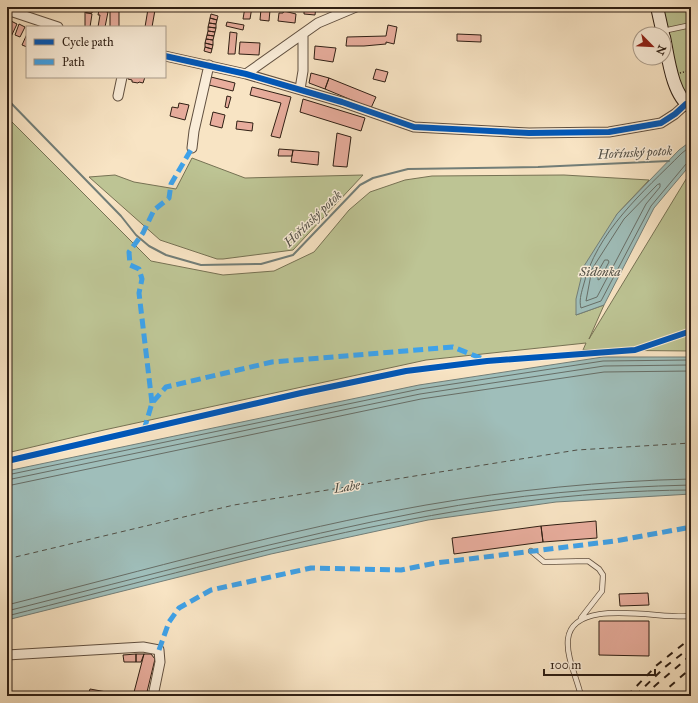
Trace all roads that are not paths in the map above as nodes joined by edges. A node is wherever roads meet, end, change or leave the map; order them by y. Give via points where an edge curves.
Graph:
1 (356, 7) edge
2 (658, 7) edge
3 (7, 10) edge
4 (691, 25) edge
5 (55, 26) edge
6 (662, 26) edge
7 (672, 31) edge
8 (303, 34) junction
9 (166, 56) edge
10 (209, 66) junction
11 (671, 66) edge
12 (246, 74) junction
13 (122, 78) edge
14 (300, 90) junction
15 (118, 96) dead end
16 (689, 105) edge
17 (192, 148) dead end
18 (691, 331) edge
19 (7, 461) edge
20 (531, 551) dead end
21 (691, 616) edge
22 (581, 618) junction
23 (7, 655) edge
24 (153, 696) edge
25 (581, 696) edge

1 - 8 street via 318,23
2 - 6 street
3 - 5 street
4 - 7 lane
8 - 12 street
8 - 14 street via 304,71
9 - 10 street
10 - 12 street
10 - 17 street
11 - 16 street via 676,88
12 - 14 street
13 - 15 street
14 - 16 street via 414,127 529,133 609,132 646,126 660,123
18 - 19 lane via 635,350 503,360 406,371
20 - 22 lane via 544,562 588,561 599,569 603,575 602,591
21 - 22 lane via 598,614
22 - 25 lane via 570,631 568,640
23 - 24 street via 143,647 159,650 160,662

